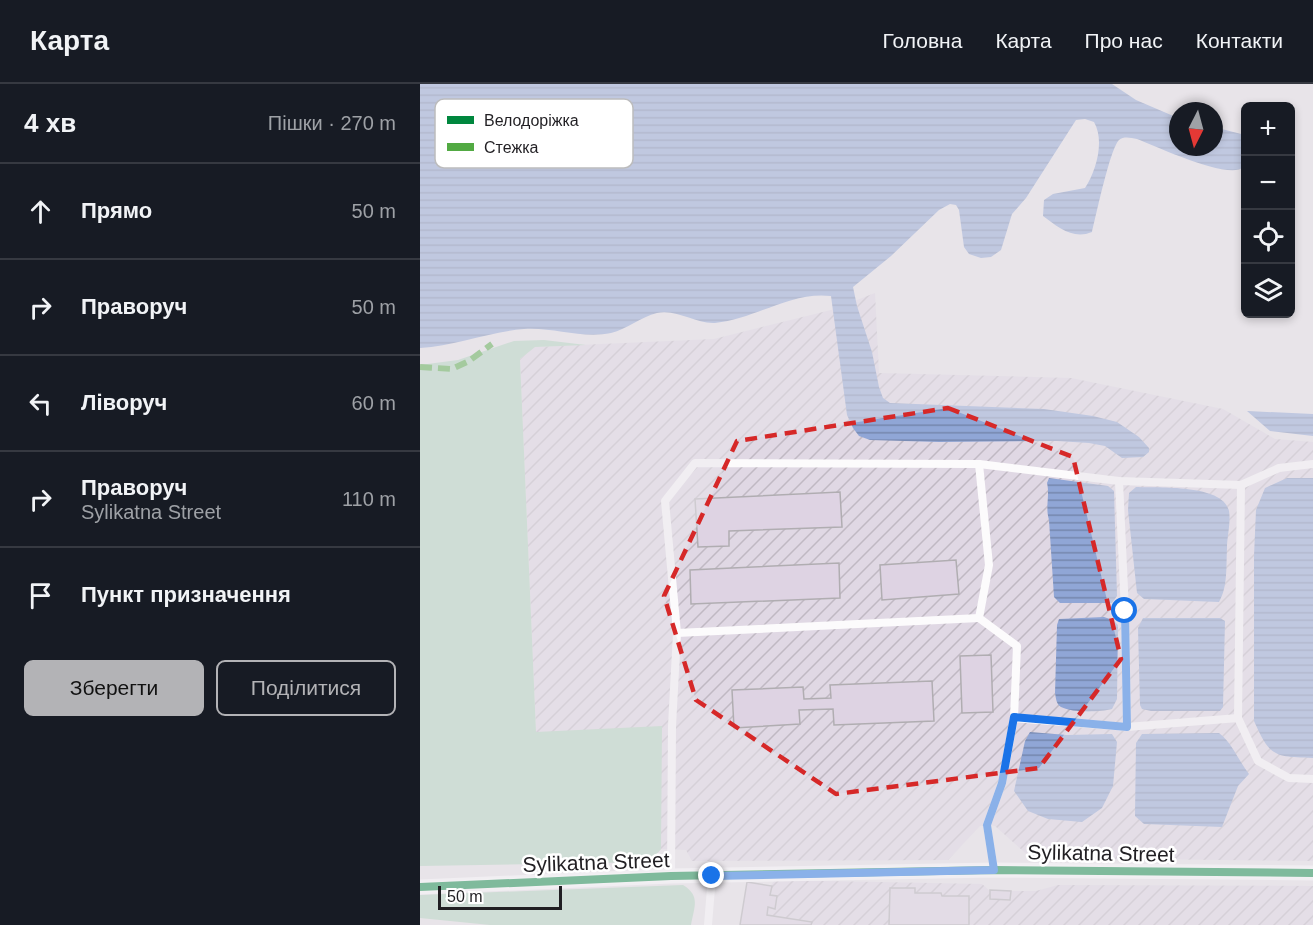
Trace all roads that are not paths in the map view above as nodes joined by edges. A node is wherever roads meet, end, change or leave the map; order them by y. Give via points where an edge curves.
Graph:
1 (979, 464) junction
2 (1313, 464) edge
3 (1119, 481) junction
4 (1241, 485) junction
5 (979, 618) junction
6 (678, 633) junction
7 (1014, 717) junction
8 (1238, 718) junction
9 (1127, 727) junction
10 (1313, 779) edge
11 (994, 870) junction
12 (1313, 873) edge
13 (671, 876) junction
14 (712, 876) junction
15 (420, 887) edge
16 (708, 925) edge

1 - 3 lane
1 - 5 lane via 988,566
1 - 6 lane via 695,463 664,501
2 - 4 lane via 1279,468
3 - 4 lane
3 - 9 lane
4 - 8 lane
5 - 6 lane
5 - 7 lane via 1017,646
6 - 13 lane via 672,726
7 - 9 lane
7 - 11 lane via 1002,783 987,825
8 - 9 lane
8 - 10 lane via 1258,760 1289,778
11 - 12 street, Sylikatna Street
11 - 14 street, Sylikatna Street
13 - 14 street, Sylikatna Street
13 - 15 street, Sylikatna Street
14 - 16 lane

